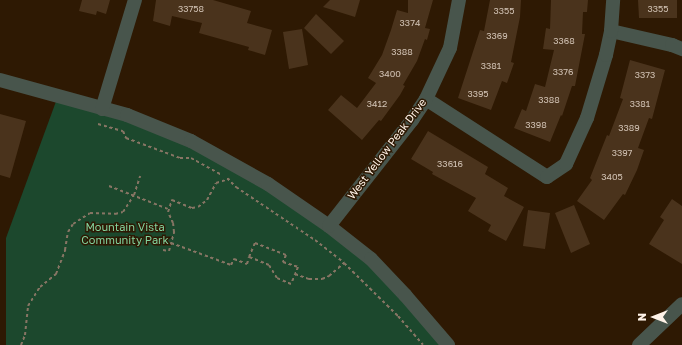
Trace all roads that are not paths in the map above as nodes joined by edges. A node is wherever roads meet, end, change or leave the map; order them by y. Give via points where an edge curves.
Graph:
1 (135, 0) edge
2 (459, 0) edge
3 (613, 0) edge
4 (611, 31) junction
5 (682, 49) edge
6 (0, 80) edge
7 (426, 99) junction
8 (102, 109) junction
9 (329, 226) junction
10 (682, 304) edge
11 (448, 345) edge
12 (639, 345) edge

1 - 8 street
2 - 7 street, West Yellow Peak Drive via 450,48
3 - 4 street
4 - 5 street
4 - 7 street via 587,118 566,164 547,177
6 - 8 street
7 - 9 street, West Yellow Peak Drive
8 - 9 street via 127,115 205,148 268,184
9 - 11 street via 371,259
10 - 12 street

